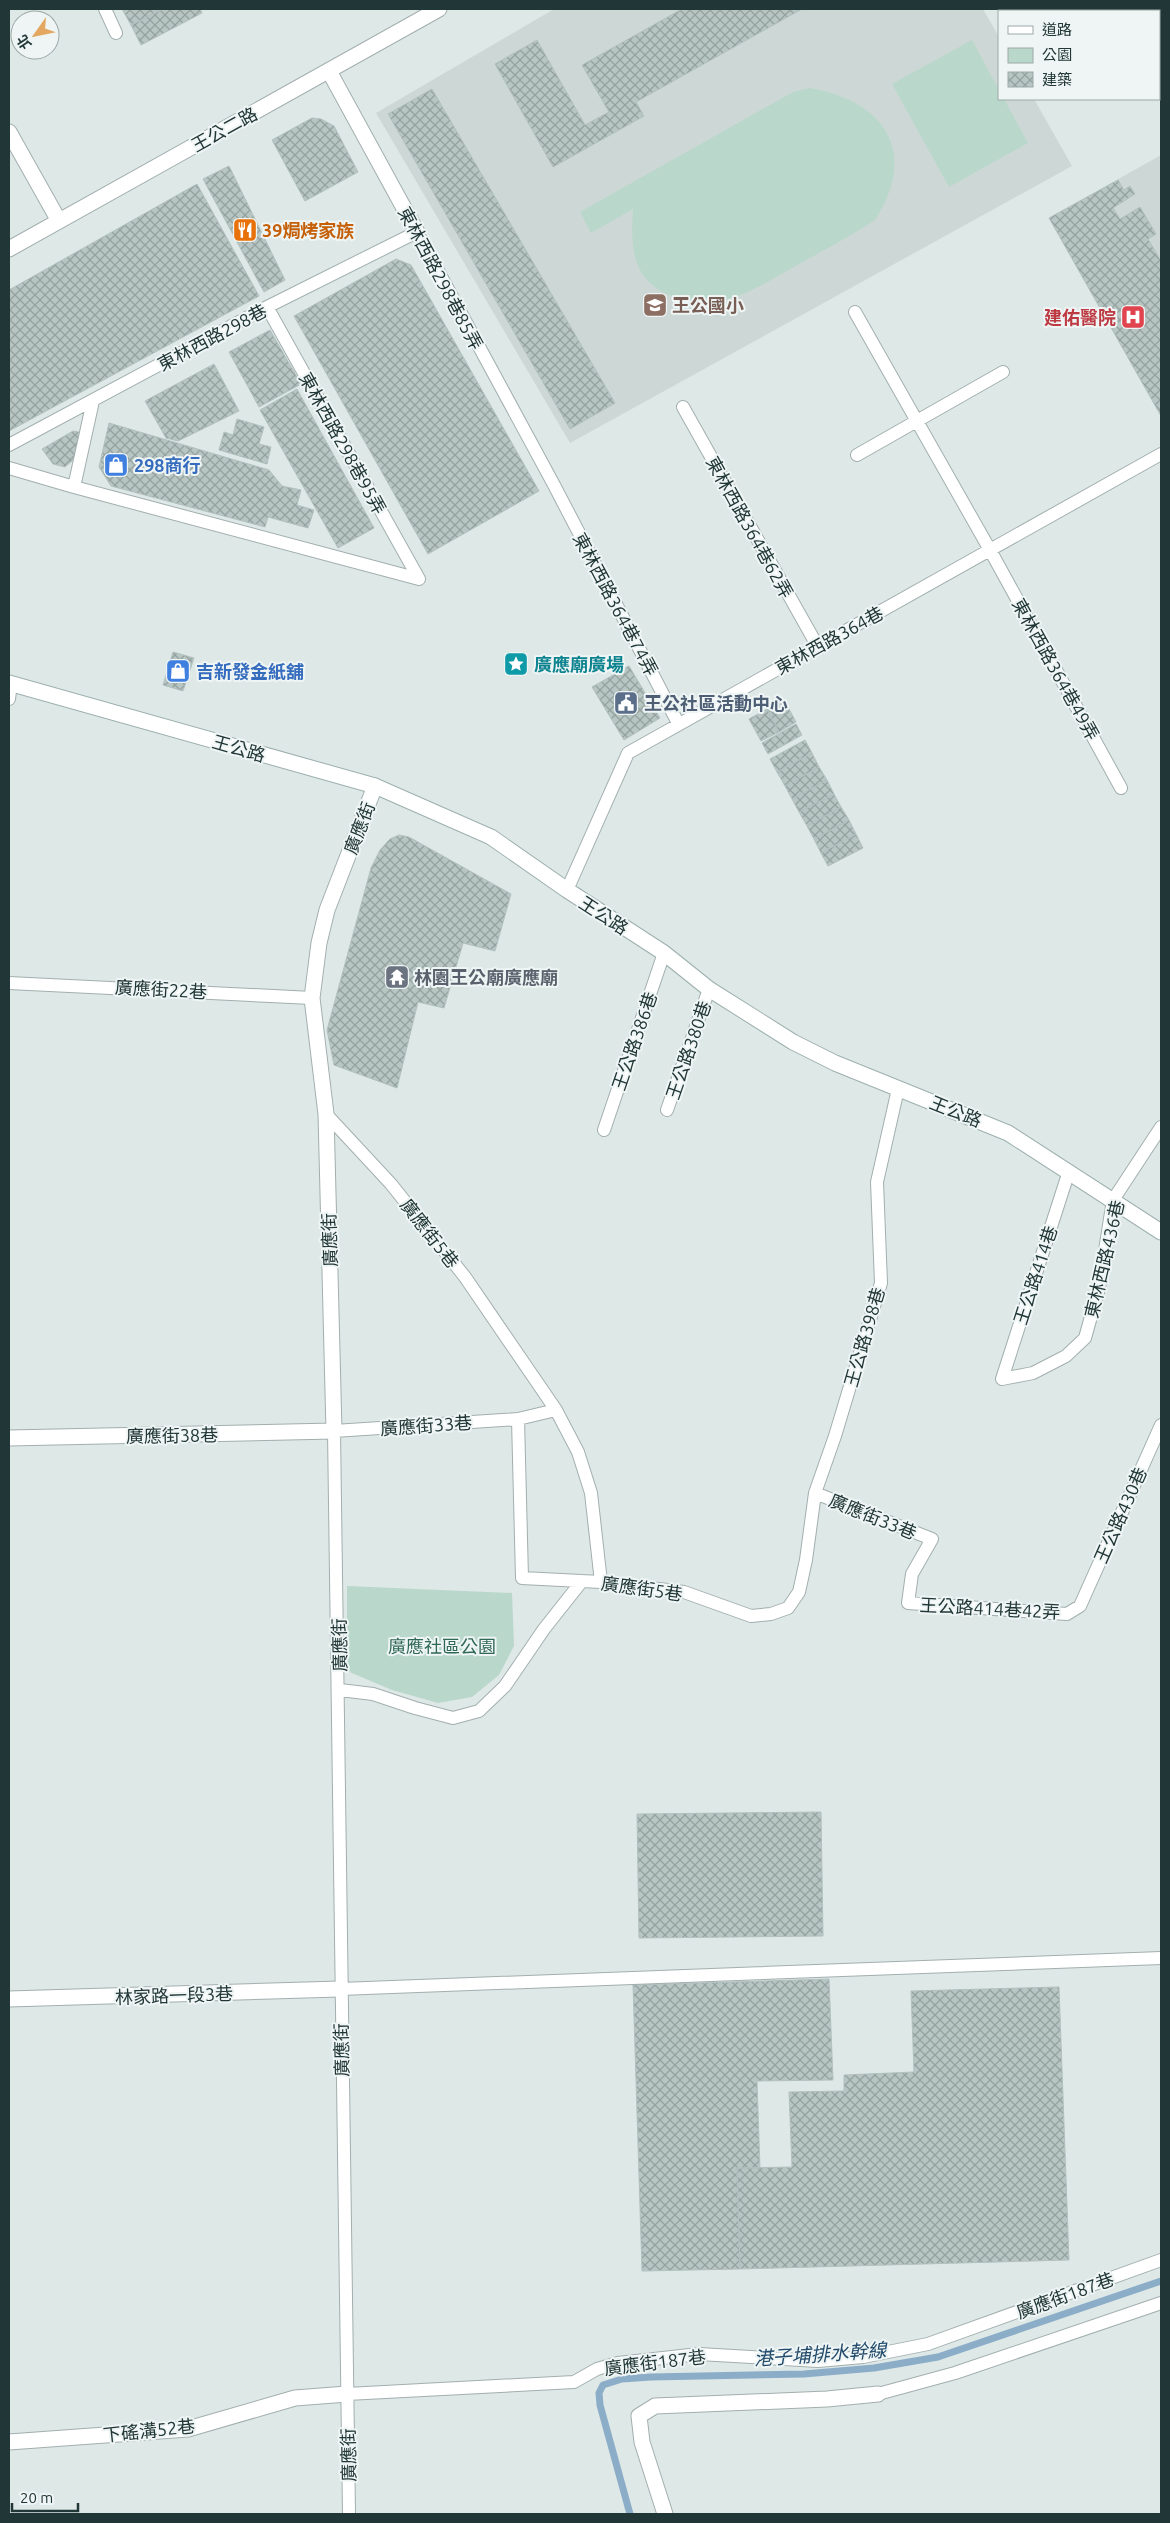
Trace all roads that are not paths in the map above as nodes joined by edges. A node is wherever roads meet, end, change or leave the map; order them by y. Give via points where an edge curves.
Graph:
1 (105, 9) edge
2 (439, 9) edge
3 (116, 33) dead end
4 (329, 71) junction
5 (9, 132) edge
6 (59, 221) junction
7 (416, 232) junction
8 (9, 249) edge
9 (267, 308) junction
10 (855, 312) dead end
11 (1003, 372) dead end
12 (93, 401) junction
13 (683, 407) dead end
14 (916, 422) junction
15 (9, 445) edge
16 (858, 454) dead end
17 (1161, 454) edge
18 (9, 468) edge
19 (554, 485) joint
20 (74, 487) junction
21 (990, 550) junction
22 (818, 647) junction
23 (10, 683) edge
24 (9, 699) edge
25 (678, 723) junction
26 (375, 786) junction
27 (1121, 788) dead end
28 (567, 890) junction
29 (664, 953) junction
30 (9, 983) edge
31 (709, 989) junction
32 (312, 998) junction
33 (898, 1089) junction
34 (667, 1110) dead end
35 (326, 1114) junction
36 (1161, 1127) edge
37 (604, 1130) dead end
38 (1069, 1171) junction
39 (1113, 1200) junction
40 (1161, 1232) edge
41 (1002, 1379) joint
42 (556, 1410) junction
43 (518, 1419) junction
44 (1161, 1425) edge
45 (334, 1431) junction
46 (9, 1438) edge
47 (815, 1493) junction
48 (932, 1539) joint
49 (582, 1581) junction
50 (601, 1582) junction
51 (1080, 1606) joint
52 (340, 1690) junction
53 (1161, 1958) edge
54 (340, 1990) junction
55 (9, 1999) edge
56 (1161, 2260) edge
57 (1161, 2303) edge
58 (346, 2394) junction
59 (878, 2394) joint
60 (9, 2442) edge
61 (350, 2514) edge
62 (665, 2514) edge

1 - 3 lane
2 - 4 street, 王公二路
4 - 6 street, 王公二路
4 - 7 street, 東林西路298巷85弄
5 - 6 street
6 - 8 street, 王公二路
7 - 9 lane, 東林西路298巷
7 - 19 lane, 東林西路298巷85弄
9 - 12 lane, 東林西路298巷
9 - 20 lane, 東林西路298巷95弄 via 419,579
10 - 14 lane, 東林西路364巷49弄
11 - 14 lane
12 - 15 lane, 東林西路298巷
12 - 20 lane
13 - 22 lane, 東林西路364巷62弄
14 - 16 lane
14 - 21 lane, 東林西路364巷49弄
17 - 21 lane, 東林西路364巷
18 - 20 lane
19 - 25 lane, 東林西路364巷74弄
21 - 22 lane, 東林西路364巷
21 - 27 lane, 東林西路364巷49弄
22 - 25 lane, 東林西路364巷
23 - 24 lane
23 - 26 street, 王公路
25 - 28 lane, 東林西路364巷 via 628,753
26 - 28 street, 王公路 via 491,837
26 - 32 street, 廣應街 via 327,910 319,942
28 - 29 street, 王公路
29 - 31 street, 王公路
29 - 37 lane, 王公路386巷
30 - 32 lane, 廣應街22巷
31 - 33 street, 王公路 via 792,1042
31 - 34 lane, 王公路380巷
32 - 35 street, 廣應街
33 - 38 street, 王公路 via 1008,1133
33 - 47 lane, 王公路398巷 via 876,1182 881,1283
35 - 42 lane, 廣應街5巷 via 392,1184 465,1277
35 - 45 street, 廣應街
36 - 39 lane, 東林西路436巷
38 - 39 street, 王公路
38 - 41 lane, 王公路414巷
39 - 40 street, 王公路
39 - 41 lane, 東林西路436巷 via 1099,1288 1086,1338 1066,1356 1034,1373
42 - 43 lane, 廣應街33巷
42 - 50 lane, 廣應街5巷 via 578,1452 591,1493
43 - 45 lane, 廣應街33巷
43 - 49 lane, 廣應街5巷 via 522,1578
44 - 51 lane, 王公路430巷
45 - 46 street, 廣應街38巷
45 - 52 lane, 廣應街
47 - 48 lane, 廣應街33巷
47 - 50 lane, 廣應街5巷 via 799,1592 788,1608 751,1616 684,1592
48 - 51 lane, 王公路414巷42弄 via 912,1574 908,1603 1067,1614
49 - 50 lane, 廣應街5巷
49 - 52 lane via 505,1686 479,1711 454,1718 373,1694
52 - 54 lane, 廣應街
53 - 54 lane
54 - 55 street, 林家路一段3巷
54 - 58 lane, 廣應街
56 - 58 lane, 廣應街187巷 via 928,2344 863,2357 818,2361 699,2354 618,2364 597,2369 574,2382
57 - 59 lane via 955,2373
58 - 60 street, 下磘溝52巷 via 295,2398 188,2428
58 - 61 lane, 廣應街
59 - 62 street via 655,2406 639,2416 642,2442

